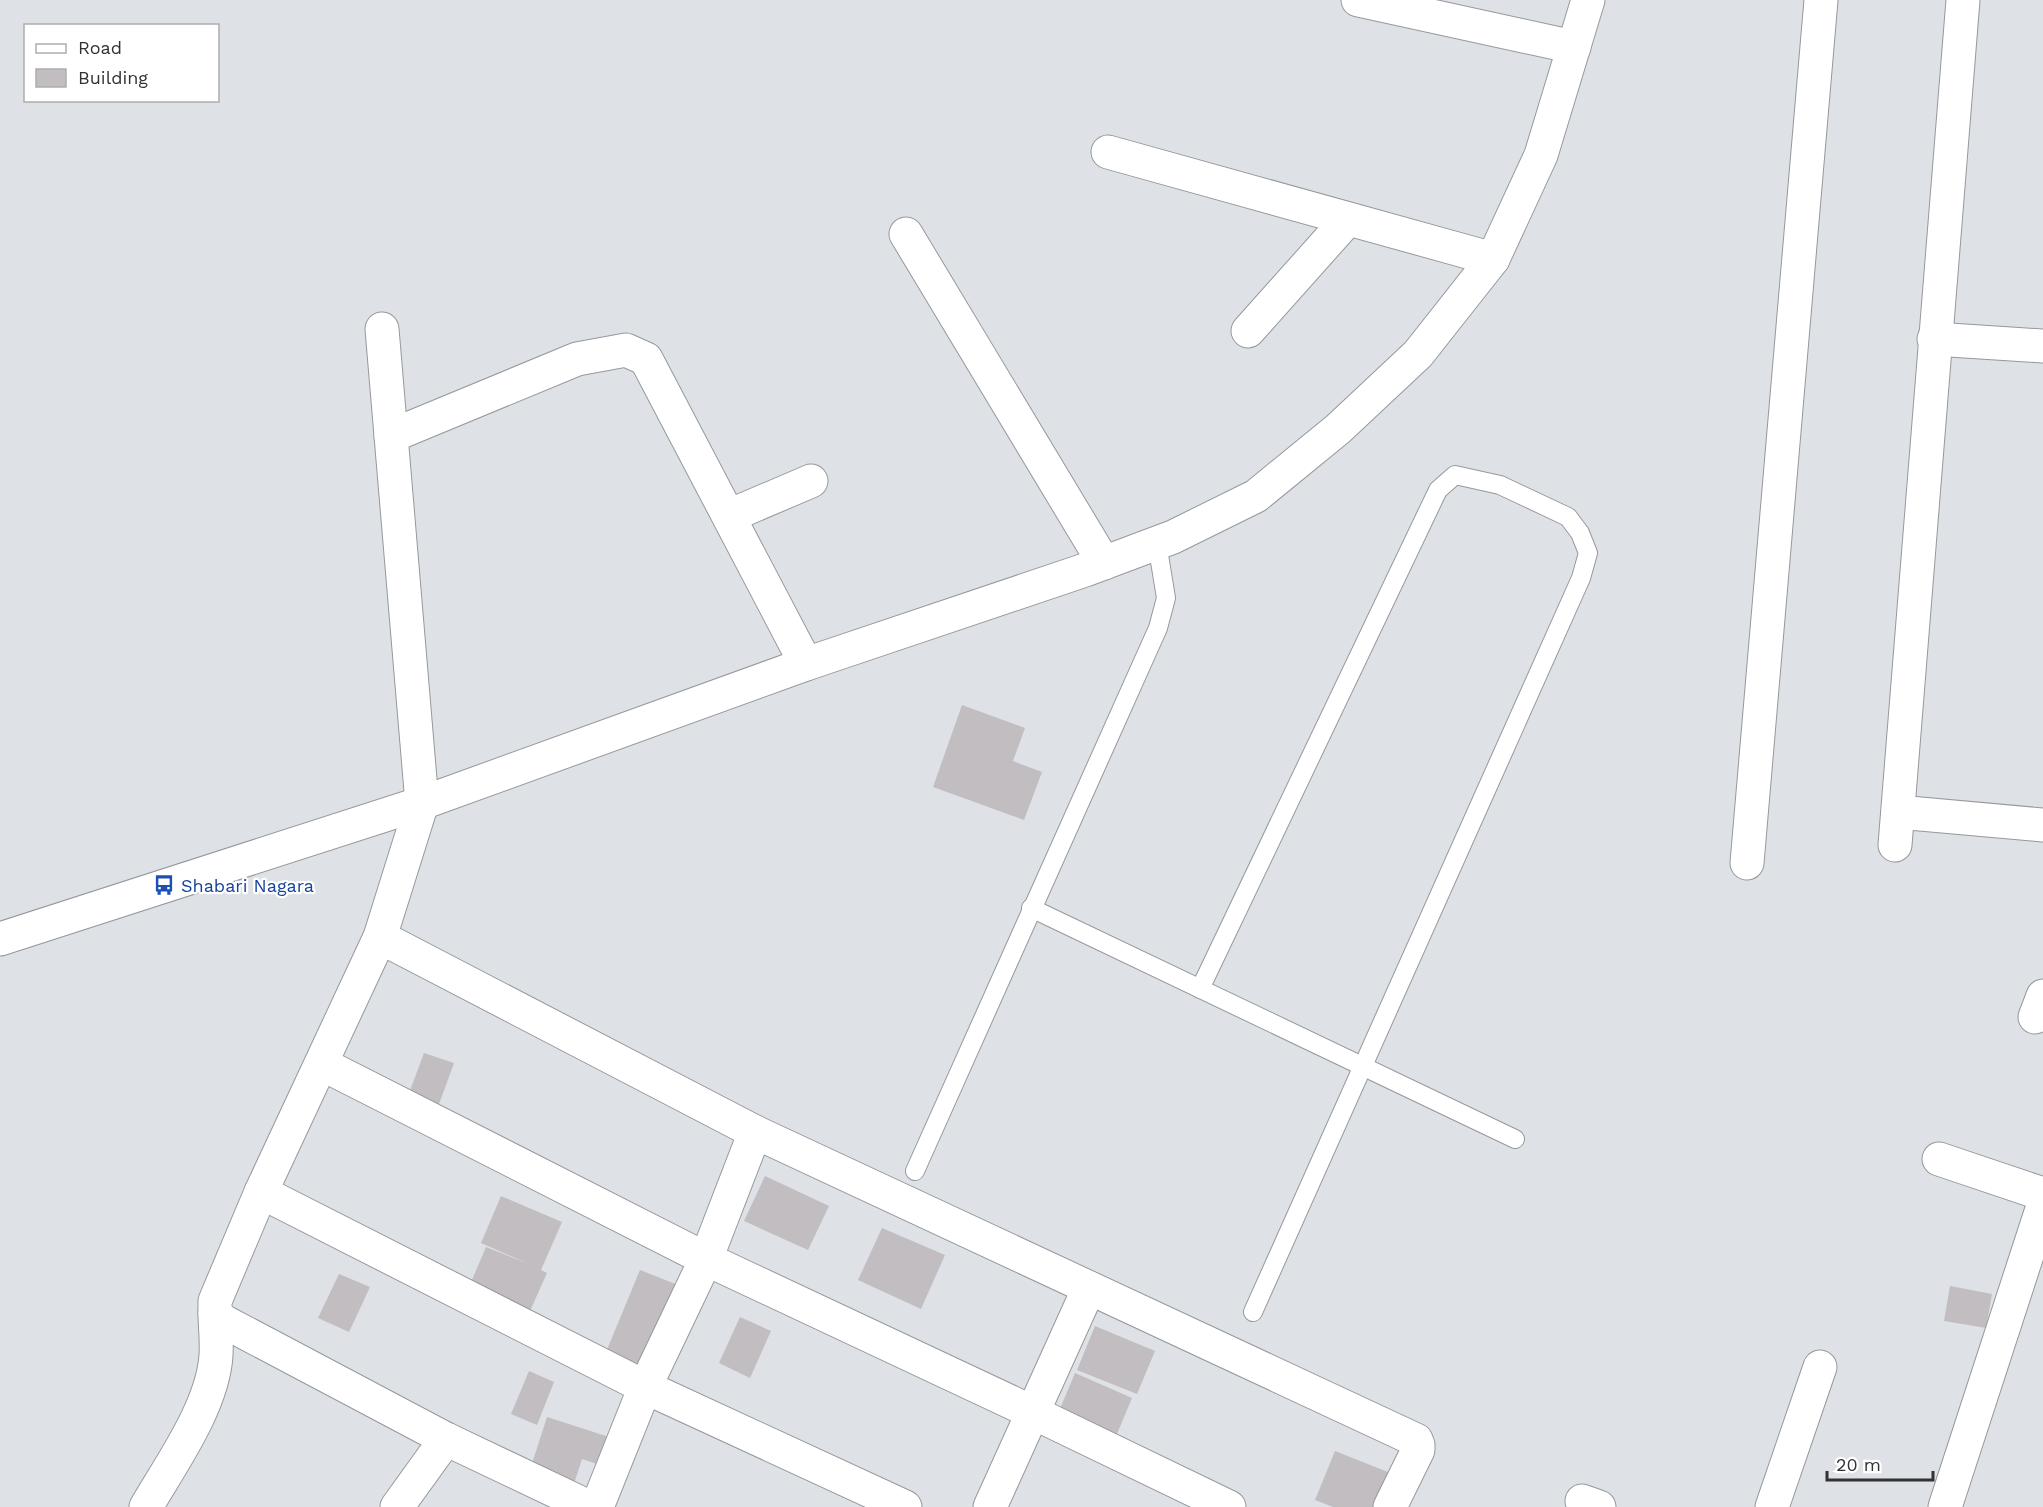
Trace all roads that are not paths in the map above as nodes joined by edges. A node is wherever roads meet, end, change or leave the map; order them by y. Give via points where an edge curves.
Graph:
1 (1358, 0) edge
2 (1588, 0) edge
3 (1821, 0) edge
4 (1963, 0) edge
5 (1574, 47) junction
6 (1108, 152) dead end
7 (1348, 219) junction
8 (906, 234) dead end
9 (1493, 259) junction
10 (382, 329) dead end
11 (1248, 331) dead end
12 (1934, 339) junction
13 (2043, 346) edge
14 (391, 436) junction
15 (812, 481) dead end
16 (729, 516) junction
17 (1156, 543) junction
18 (1104, 563) junction
19 (806, 664) junction
20 (422, 803) junction
21 (1898, 812) junction
22 (2043, 825) edge
23 (1895, 845) dead end
24 (1747, 863) dead end
25 (1031, 908) junction
26 (380, 937) junction
27 (0, 939) edge
28 (1200, 989) junction
29 (322, 1064) junction
30 (1363, 1066) junction
31 (755, 1132) junction
32 (1515, 1140) dead end
33 (1938, 1159) dead end
34 (915, 1171) dead end
35 (261, 1192) junction
36 (2043, 1194) edge
37 (2043, 1206) edge
38 (706, 1259) junction
39 (1089, 1288) junction
40 (1253, 1312) dead end
41 (215, 1313) junction
42 (1820, 1367) dead end
43 (645, 1387) junction
44 (1032, 1412) junction
45 (446, 1439) junction
46 (146, 1507) edge
47 (397, 1507) edge
48 (589, 1507) edge
49 (597, 1507) edge
50 (905, 1507) edge
51 (990, 1507) edge
52 (1228, 1507) edge
53 (1390, 1507) edge
54 (1772, 1507) edge
55 (1946, 1507) edge

1 - 5 street
2 - 5 street
3 - 24 street
4 - 12 street
5 - 9 street via 1541,155
6 - 7 street
7 - 9 street
7 - 11 street
8 - 18 street
9 - 17 street via 1418,354 1338,429 1256,496
10 - 14 street
12 - 13 street
12 - 21 street
14 - 16 street via 577,359 626,350 646,359
14 - 20 street
15 - 16 street
16 - 19 street
17 - 18 street
17 - 25 lane via 1166,598 1158,628
18 - 19 street
19 - 20 street
20 - 26 street
20 - 27 street
21 - 22 street
21 - 23 street
25 - 28 lane
25 - 34 lane
26 - 29 street
26 - 31 street
28 - 30 lane
28 - 30 lane via 1438,490 1455,475 1500,485 1568,517 1588,553 1581,578
29 - 35 street
29 - 38 street
30 - 32 lane
30 - 40 lane
31 - 38 street
31 - 39 street
33 - 36 street
35 - 41 street via 215,1301
35 - 43 street
37 - 55 street
38 - 43 street
38 - 44 street
39 - 44 street
39 - 53 street via 1416,1440 1418,1450
41 - 45 street via 223,1321
41 - 46 street via 216,1357 206,1401
42 - 54 street
43 - 49 street
43 - 50 street
44 - 51 street
44 - 52 street
45 - 47 street
45 - 48 street

